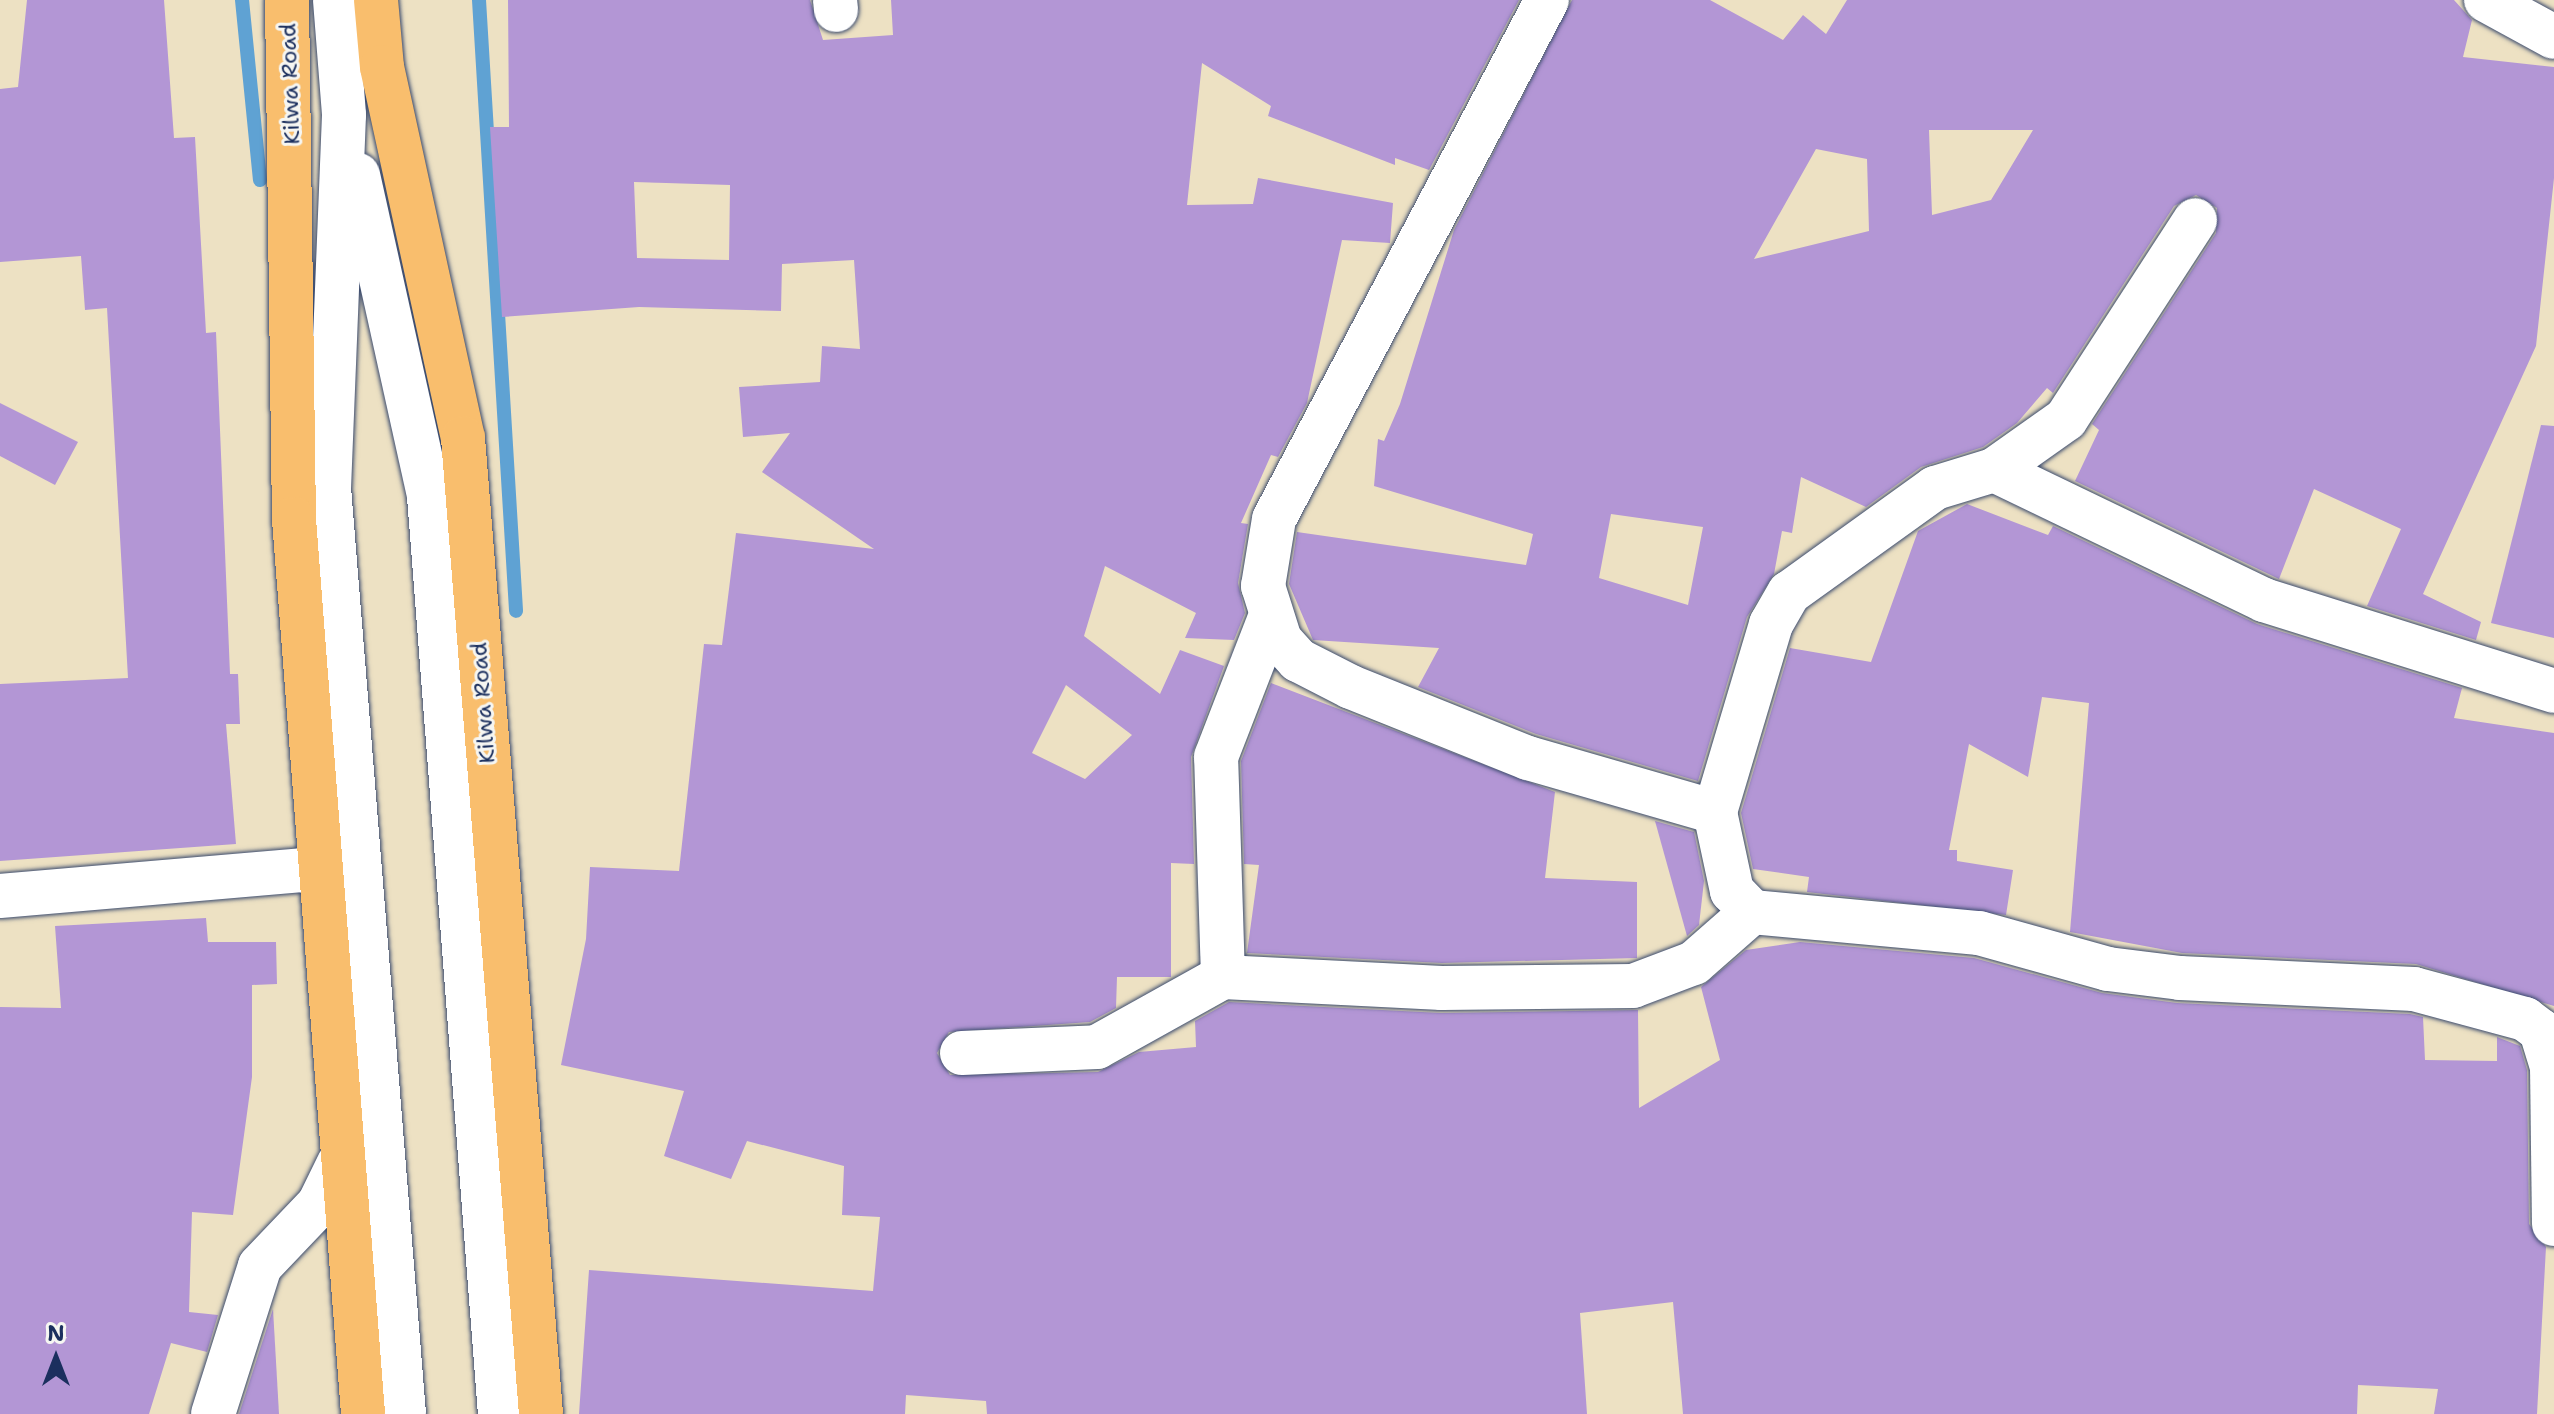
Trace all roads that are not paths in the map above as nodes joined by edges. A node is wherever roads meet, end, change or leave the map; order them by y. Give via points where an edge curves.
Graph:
1 (287, 0) edge
2 (335, 0) edge
3 (376, 0) edge
4 (1547, 0) edge
5 (2486, 0) edge
6 (2554, 37) edge
7 (344, 115) junction
8 (2195, 220) dead end
9 (1994, 470) junction
10 (1271, 615) junction
11 (2554, 691) edge
12 (1715, 812) junction
13 (324, 876) junction
14 (0, 896) edge
15 (1752, 912) junction
16 (1223, 977) junction
17 (962, 1053) dead end
18 (339, 1163) junction
19 (2554, 1224) edge
20 (213, 1414) edge
21 (363, 1414) edge
22 (404, 1414) edge
23 (500, 1414) edge
24 (541, 1414) edge

1 - 13 highway, Kilwa Road via 294,519
2 - 7 street
3 - 24 highway, Kilwa Road via 382,67 463,438
4 - 10 street via 1274,519 1263,586
5 - 6 street
7 - 22 street via 329,488
7 - 23 street via 429,496
8 - 9 street via 2066,419
9 - 11 street via 2264,600
9 - 12 street via 1935,488 1789,593 1771,624
10 - 12 street via 1298,660 1351,687 1528,758
10 - 16 street via 1216,757
12 - 15 street via 1732,891
13 - 14 street via 302,870
13 - 18 highway, Kilwa Road
15 - 16 street via 1694,963 1633,986 1442,988
15 - 19 street via 1979,933 2108,969 2180,978 2414,989 2525,1019 2541,1031 2552,1066
16 - 17 street via 1097,1047
18 - 20 street via 319,1204 260,1266
18 - 21 highway, Kilwa Road

